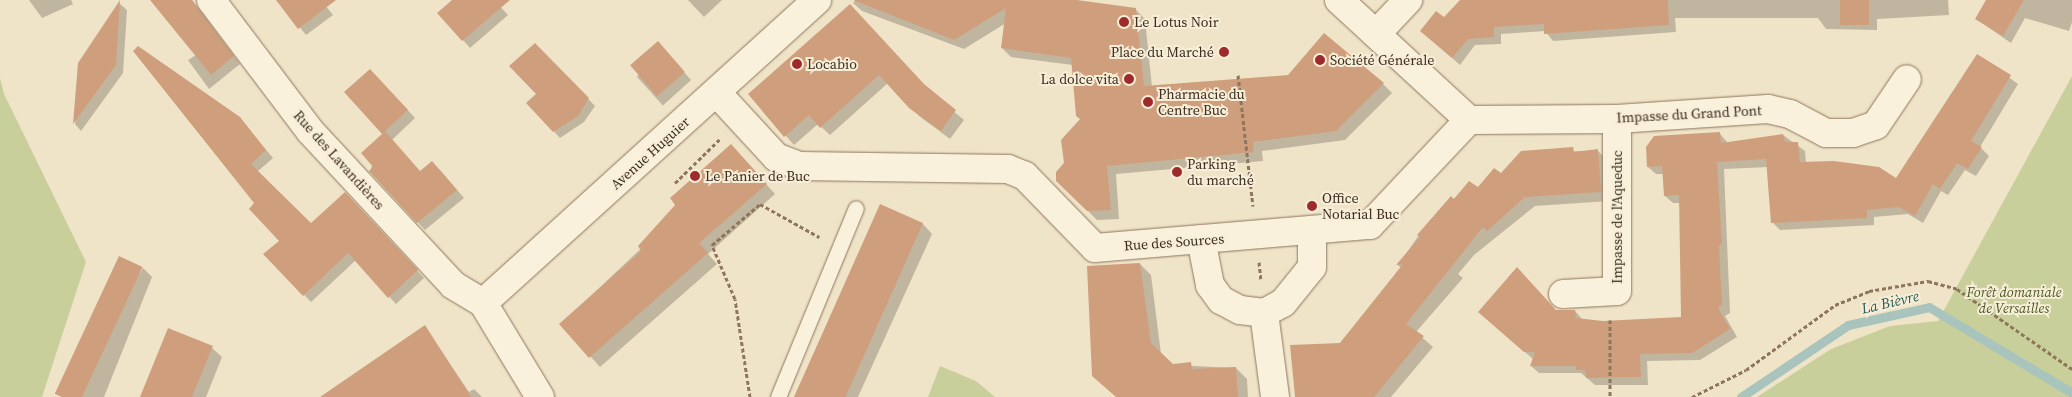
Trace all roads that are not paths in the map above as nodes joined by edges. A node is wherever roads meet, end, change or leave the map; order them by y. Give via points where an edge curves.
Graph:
1 (211, 0) edge
2 (817, 0) edge
3 (1339, 0) edge
4 (1408, 0) edge
5 (1376, 34) junction
6 (1907, 79) dead end
7 (724, 100) junction
8 (1616, 119) junction
9 (1469, 120) junction
10 (856, 208) dead end
11 (1312, 231) junction
12 (1201, 239) junction
13 (1563, 294) dead end
14 (482, 303) junction
15 (1264, 313) junction
16 (540, 397) edge
17 (778, 397) edge
18 (1275, 397) edge

1 - 14 street, Rue des Lavandières via 310,130 453,286
2 - 7 street, Avenue Huguier
3 - 5 street
4 - 5 street
5 - 9 street
6 - 8 street, Impasse du Grand Pont via 1876,125 1852,134 1826,132 1790,114 1768,109
7 - 12 street, Rue des Sources via 776,157 799,166 1008,169 1025,176 1095,248
7 - 14 street, Avenue Huguier
8 - 9 street, Impasse du Grand Pont
8 - 13 street, Impasse de l'Aqueduc via 1617,291
9 - 11 street, Rue des Sources via 1370,225
10 - 17 lane
11 - 12 street, Rue des Sources
11 - 15 street via 1312,267 1284,303
12 - 15 street via 1210,285 1222,300 1240,310
14 - 16 street
15 - 18 street

